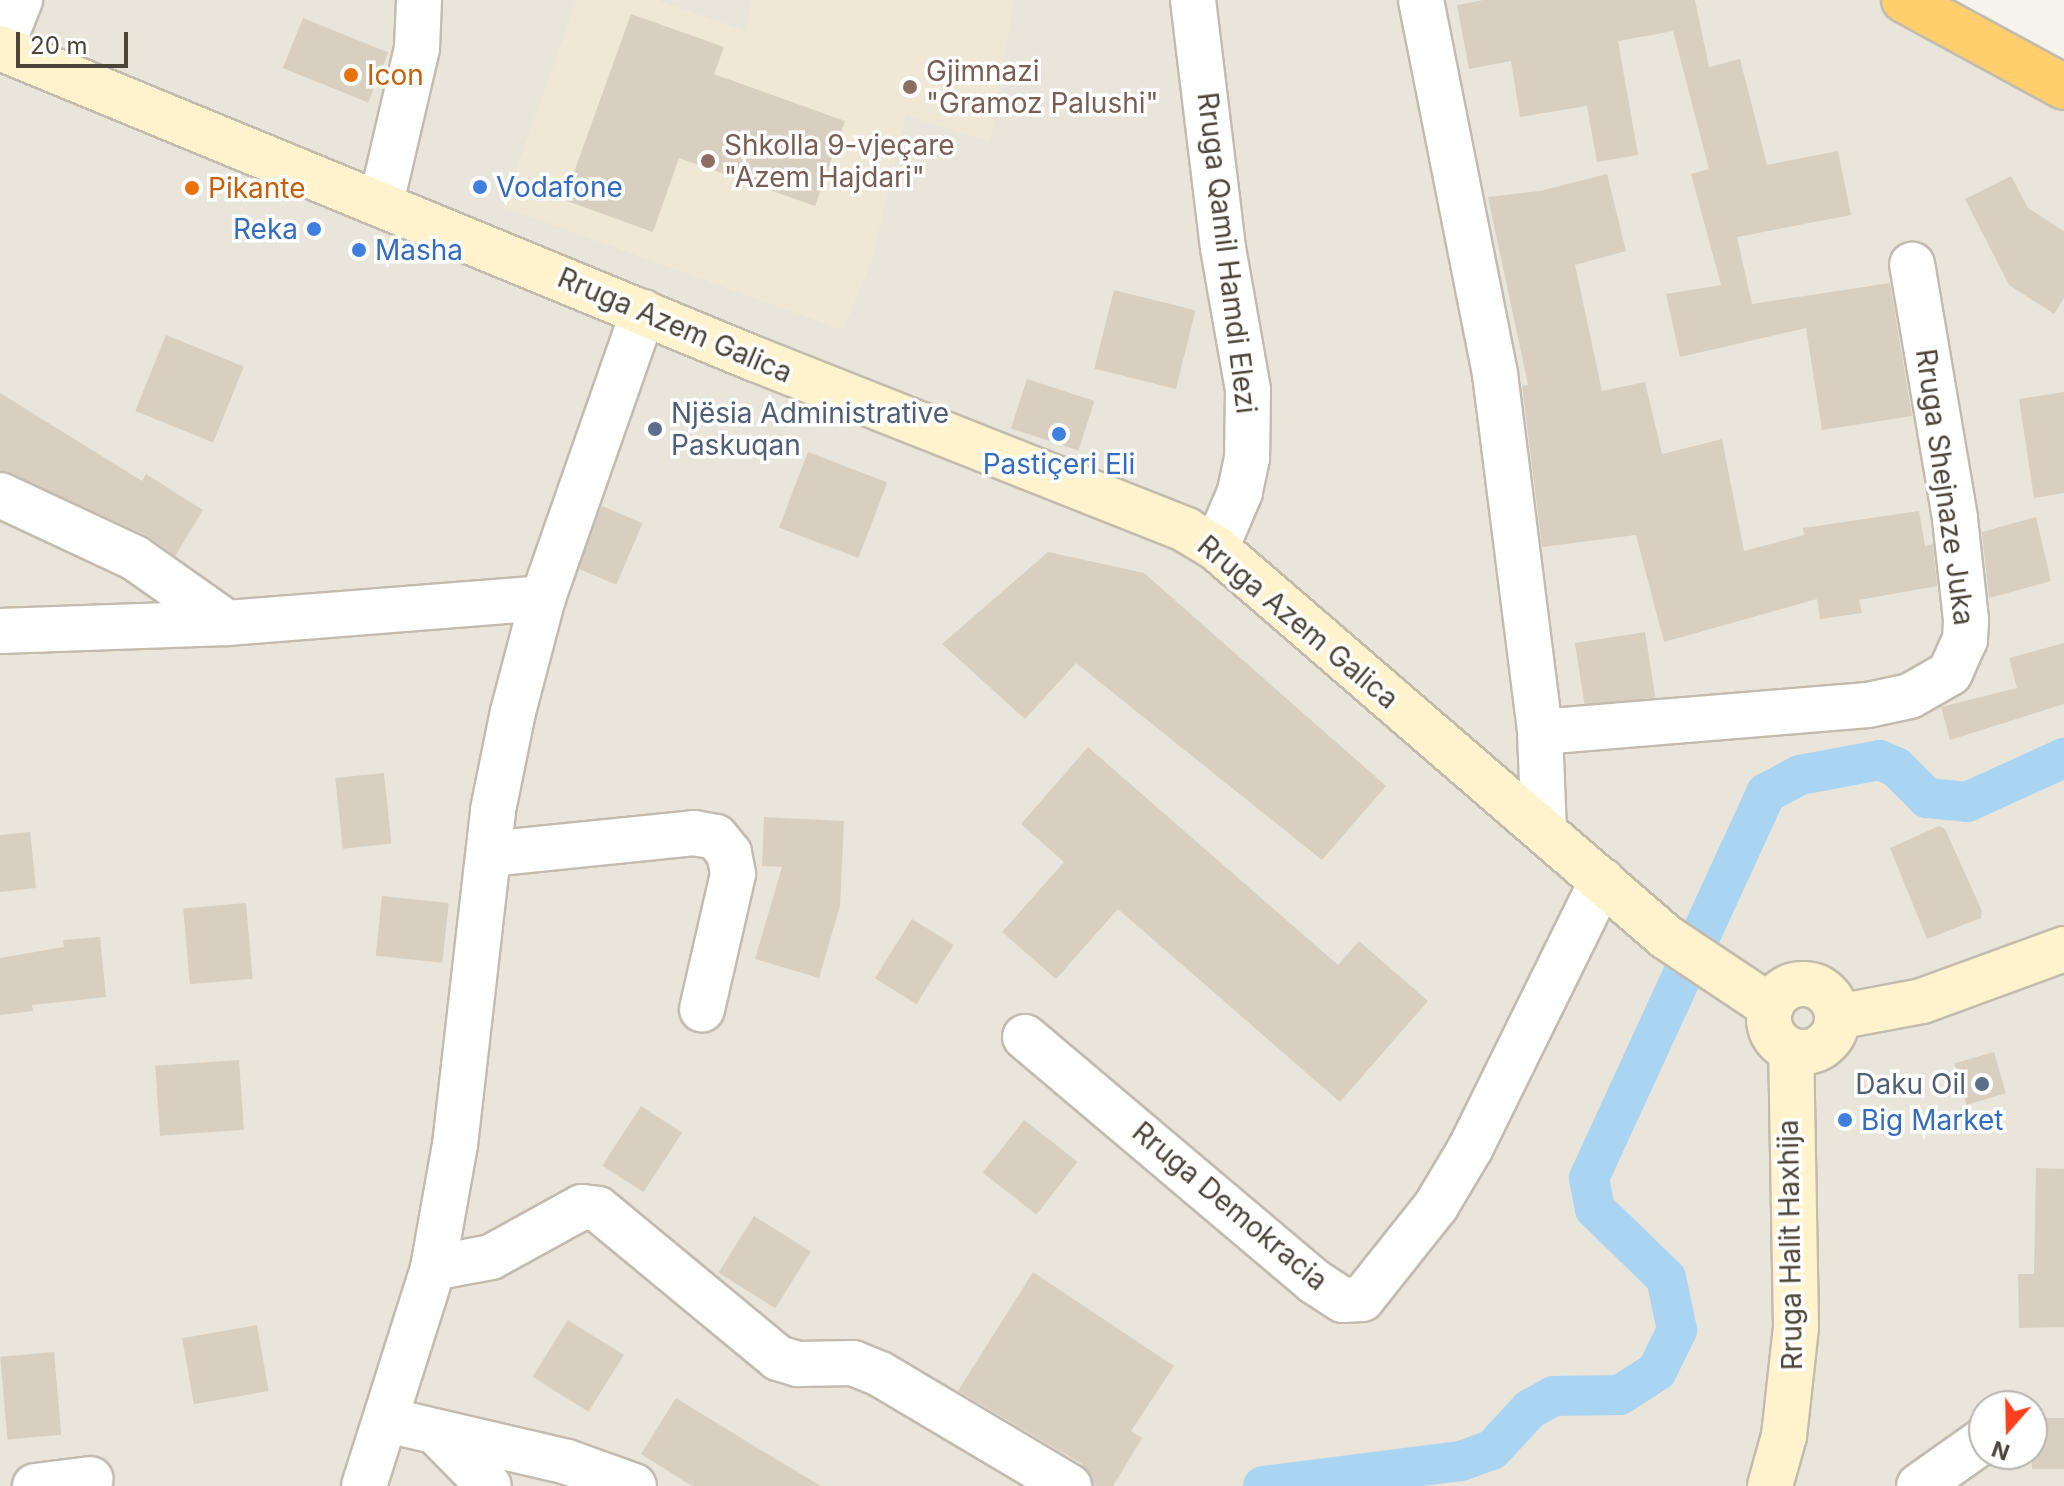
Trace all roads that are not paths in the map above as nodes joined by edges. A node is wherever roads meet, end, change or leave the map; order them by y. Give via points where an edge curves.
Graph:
1 (20, 0) edge
2 (419, 0) edge
3 (1193, 0) edge
4 (1421, 0) edge
5 (1904, 0) edge
6 (0, 48) edge
7 (2064, 87) edge
8 (381, 203) junction
9 (1912, 265) dead end
10 (643, 312) junction
11 (0, 495) edge
12 (1216, 548) junction
13 (543, 598) junction
14 (227, 623) junction
15 (0, 631) edge
16 (1540, 732) junction
17 (1544, 830) junction
18 (489, 854) junction
19 (1602, 881) junction
20 (2064, 949) edge
21 (1771, 1007) junction
22 (702, 1009) dead end
23 (1837, 1017) junction
24 (1025, 1037) dead end
25 (1791, 1050) junction
26 (433, 1268) junction
27 (387, 1420) junction
28 (439, 1435) junction
29 (1968, 1451) edge
30 (91, 1479) dead end
31 (35, 1486) edge
32 (364, 1486) edge
33 (489, 1486) edge
34 (634, 1486) edge
35 (1069, 1486) edge
36 (1770, 1486) edge
37 (1919, 1486) edge

1 - 6 street
2 - 8 street via 417,48
3 - 12 street, Rruga Qamil Hamdi Elezi via 1223,248 1248,390 1245,469
4 - 16 street via 1492,360
5 - 7 highway
6 - 8 main road, Rruga Azem Galica
8 - 10 main road, Rruga Azem Galica
9 - 16 street, Rruga Shejnaze Juka via 1955,518 1966,620 1965,640 1950,673 1910,696 1868,705
10 - 12 main road, Rruga Azem Galica via 1160,517
10 - 13 street
11 - 14 street via 135,558
12 - 17 main road, Rruga Azem Galica
13 - 14 street
13 - 18 street via 507,740
14 - 15 street
16 - 17 street
17 - 19 main road, Rruga Azem Galica
18 - 22 street via 694,833 716,837 729,853 733,874
18 - 26 street via 455,1145
19 - 21 main road, Rruga Azem Galica via 1666,937
19 - 24 street, Rruga Demokracia via 1471,1147 1436,1206 1362,1299 1343,1300 1315,1282
20 - 23 main road via 1922,1001
21 - 23 main road via 1785,989 1808,985 1828,996
21 - 25 main road via 1774,1038
23 - 25 main road via 1823,1046
25 - 36 main road, Rruga Halit Haxhija via 1796,1327 1784,1436
26 - 27 street
26 - 35 street via 491,1257 582,1207 598,1209 778,1358 798,1364 853,1363 880,1374
27 - 28 street
27 - 32 street
28 - 33 street
28 - 34 street via 567,1462
29 - 37 street
30 - 31 street

